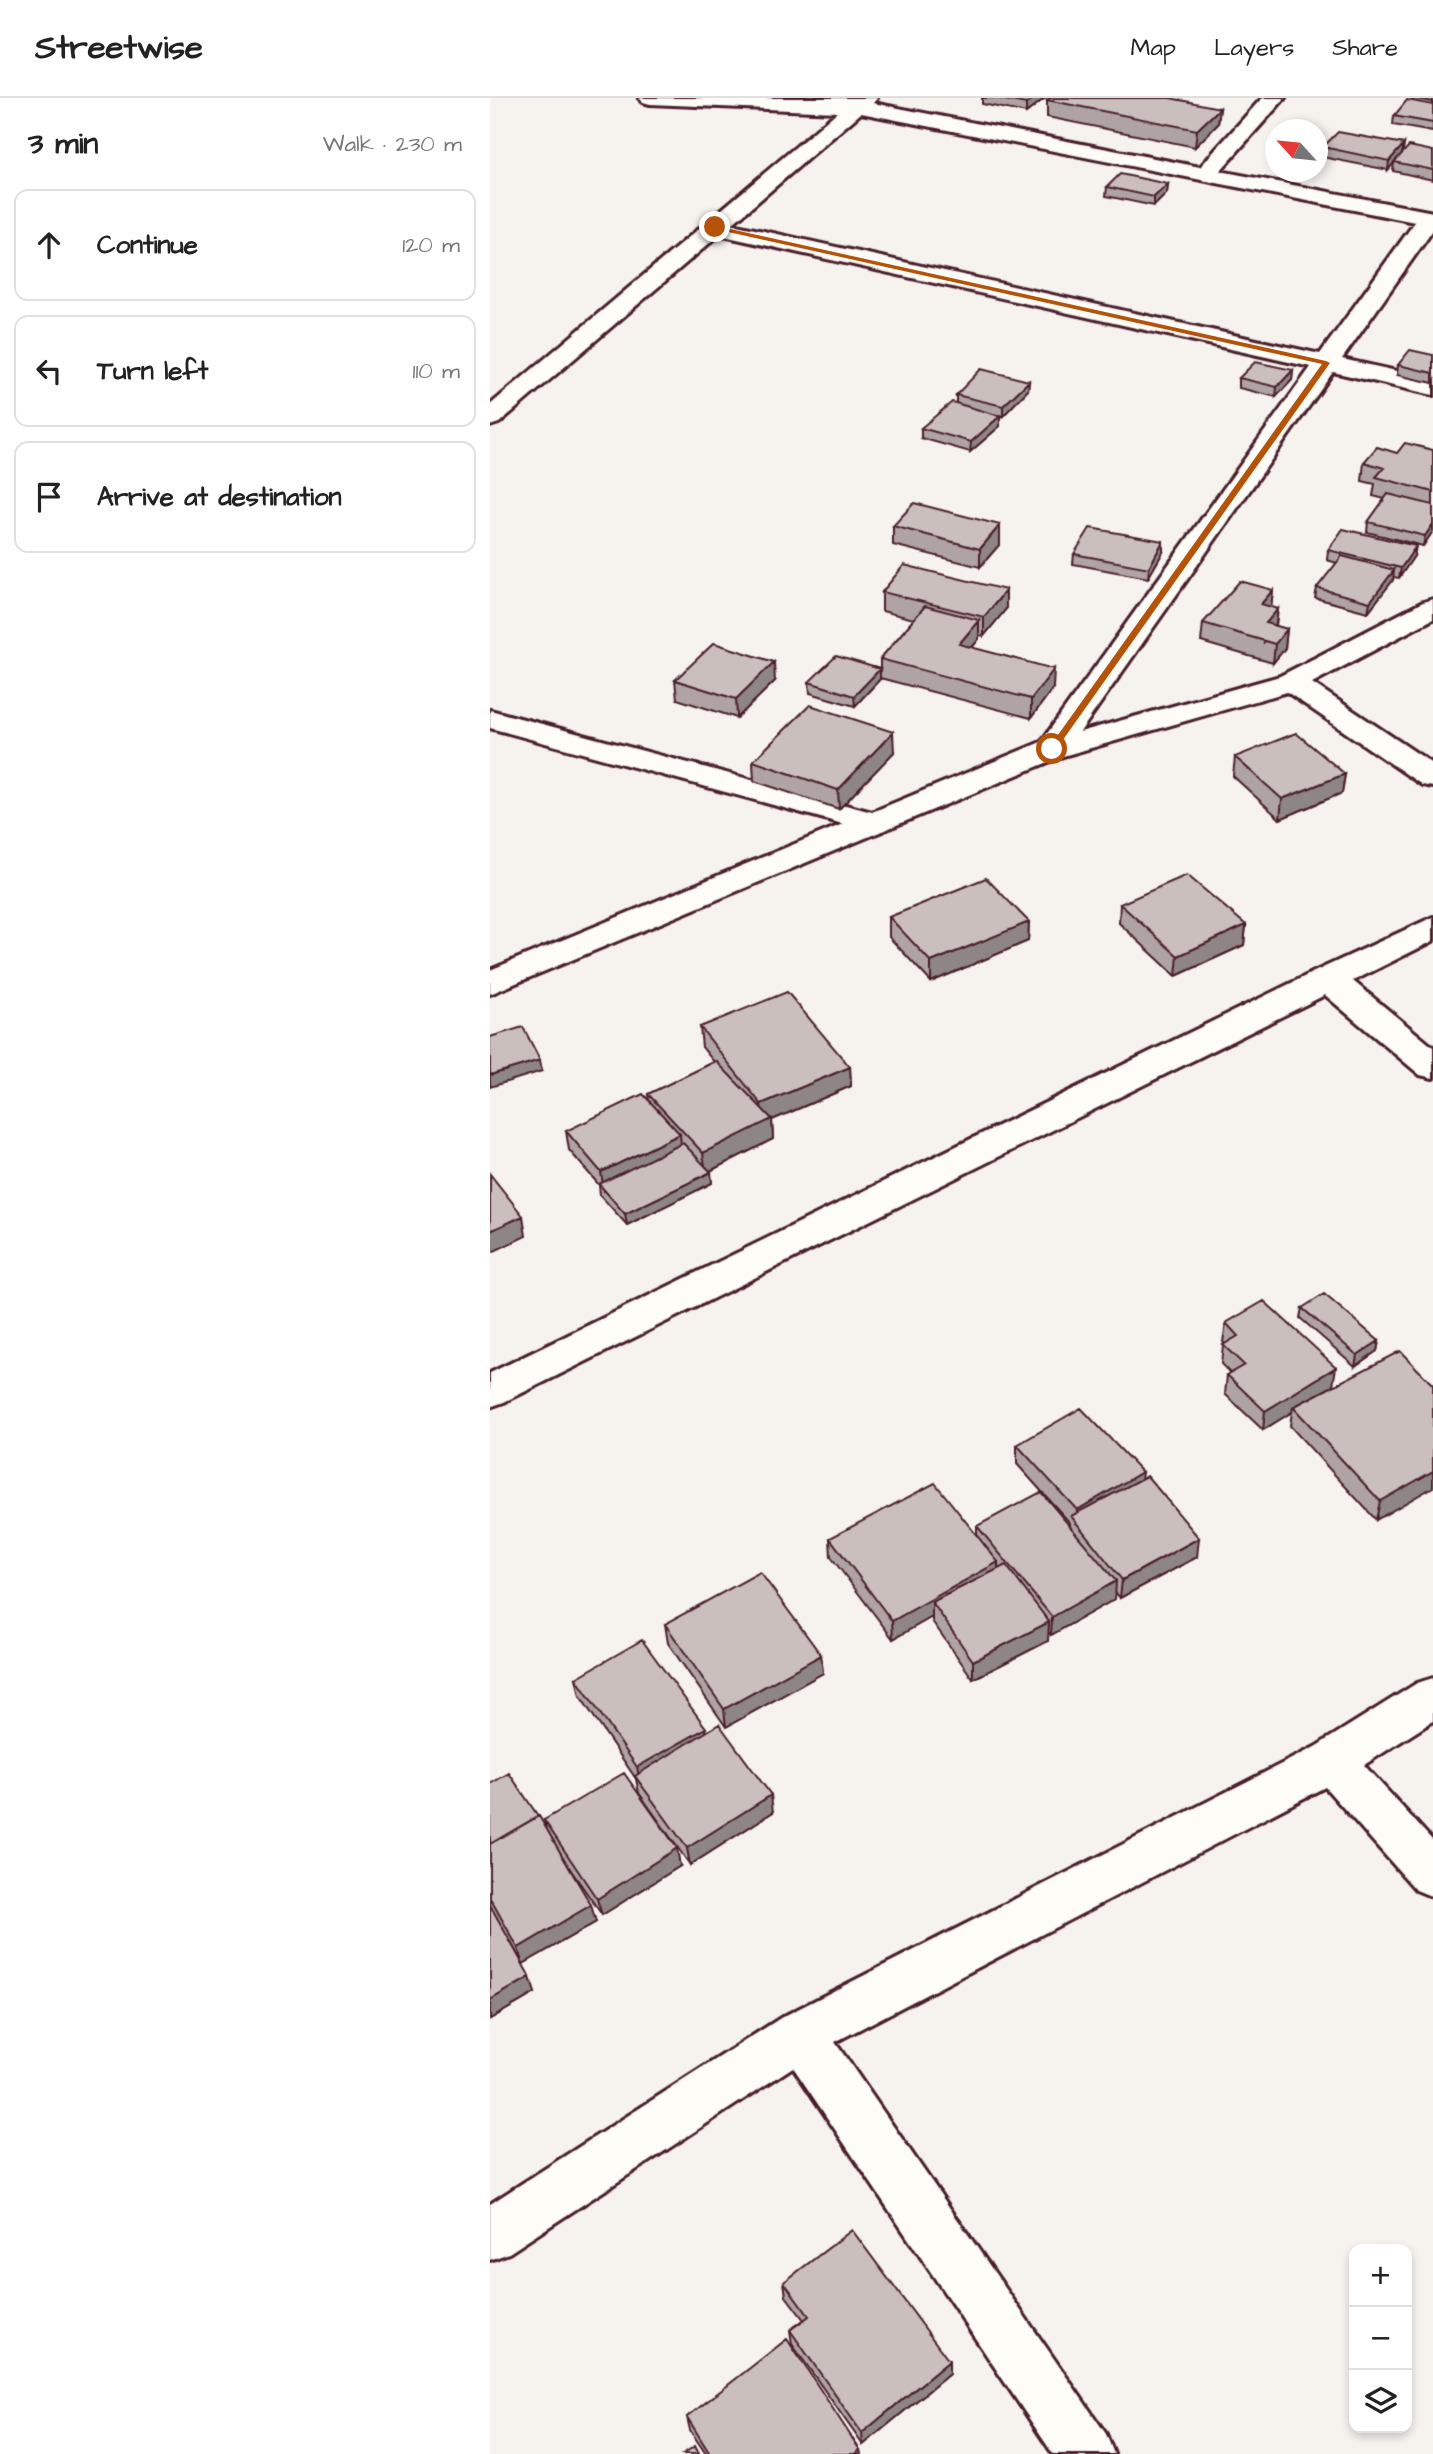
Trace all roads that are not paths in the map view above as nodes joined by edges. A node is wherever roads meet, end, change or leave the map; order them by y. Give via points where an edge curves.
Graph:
1 (650, 98) edge
2 (1274, 98) edge
3 (861, 102) edge
4 (1204, 175) junction
5 (1431, 218) edge
6 (715, 227) junction
7 (1326, 363) junction
8 (1433, 387) edge
9 (490, 418) edge
10 (1433, 608) edge
11 (1291, 682) junction
12 (490, 719) edge
13 (1052, 749) junction
14 (1433, 778) edge
15 (875, 822) junction
16 (1433, 928) edge
17 (1328, 979) junction
18 (490, 983) edge
19 (1433, 1066) edge
20 (490, 1391) edge
21 (1433, 1697) edge
22 (1331, 1762) junction
23 (1433, 1875) edge
24 (800, 2034) junction
25 (490, 2234) edge
26 (1086, 2454) edge

1 - 3 street
2 - 4 street
3 - 4 street
3 - 6 street
4 - 5 street
5 - 7 street
6 - 7 street
6 - 9 street
7 - 8 street
7 - 13 street
10 - 11 street
11 - 13 street
11 - 14 street
12 - 15 street
13 - 15 street
15 - 18 street
16 - 17 street
17 - 19 street
17 - 20 street
21 - 22 street
22 - 23 street
22 - 24 street
24 - 25 street
24 - 26 street

